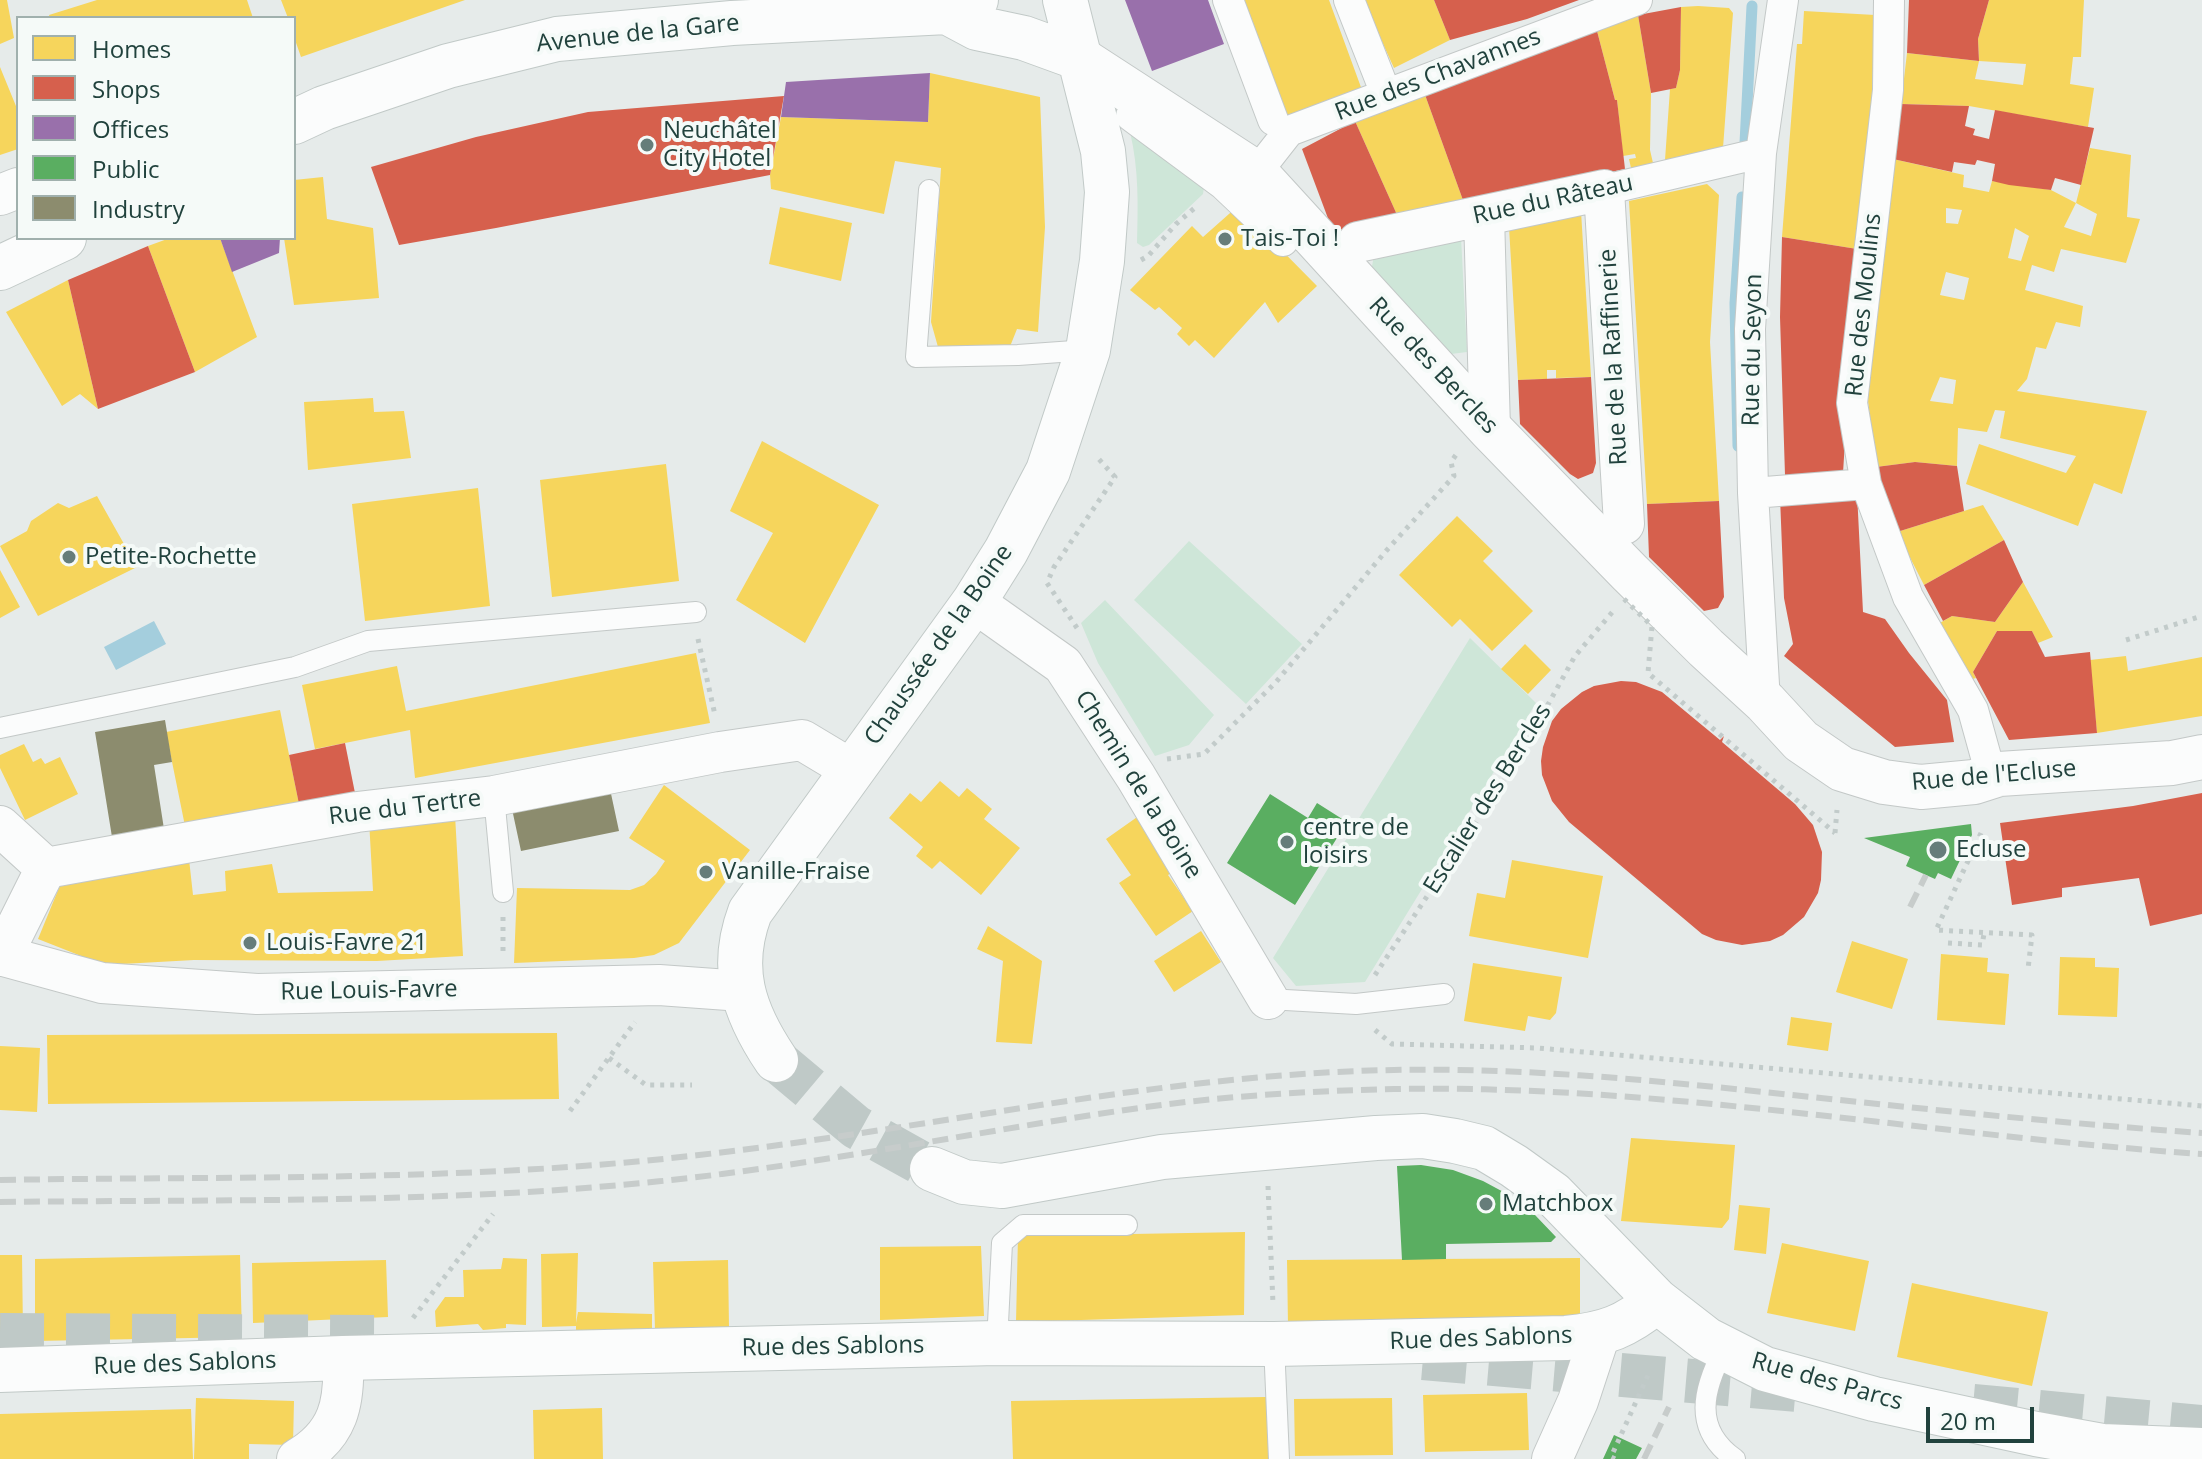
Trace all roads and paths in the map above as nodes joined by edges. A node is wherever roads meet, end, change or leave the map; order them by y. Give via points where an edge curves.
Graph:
1 (1065, 0) edge
2 (1228, 0) edge
3 (1349, 0) edge
4 (1637, 0) edge
5 (1783, 0) edge
6 (1889, 0) edge
7 (961, 6) edge
8 (1079, 58) junction
9 (1386, 94) junction
10 (1131, 116) dead end
11 (1273, 120) dead end
12 (296, 121) edge
13 (1761, 153) junction
14 (1256, 173) junction
15 (929, 190) dead end
16 (1604, 190) junction
17 (1484, 216) junction
18 (1176, 224) dead end
19 (60, 240) edge
20 (1283, 241) dead end
21 (1352, 245) dead end
22 (1130, 267) dead end
23 (0, 268) edge
24 (1088, 350) junction
25 (1477, 436) junction
26 (1095, 457) dead end
27 (1866, 484) junction
28 (1753, 493) junction
29 (1624, 524) dead end
30 (974, 602) junction
31 (696, 612) joint
32 (2202, 616) edge
33 (1081, 635) dead end
34 (2126, 640) dead end
35 (1765, 702) junction
36 (0, 728) edge
37 (720, 752) junction
38 (2202, 757) edge
39 (852, 770) junction
40 (1991, 775) junction
41 (1136, 777) junction
42 (494, 796) junction
43 (0, 826) edge
44 (1835, 833) dead end
45 (1981, 833) dead end
46 (46, 868) junction
47 (503, 892) joint
48 (1984, 934) junction
49 (1948, 943) dead end
50 (1, 956) edge
51 (2028, 969) dead end
52 (506, 988) junction
53 (742, 991) junction
54 (1444, 994) dead end
55 (1268, 999) joint
56 (1349, 1004) junction
57 (643, 1010) dead end
58 (609, 1058) junction
59 (776, 1060) tunnel mouth
60 (692, 1085) dead end
61 (2202, 1106) edge
62 (570, 1111) dead end
63 (932, 1169) tunnel mouth
64 (1268, 1182) dead end
65 (493, 1214) dead end
66 (1127, 1225) dead end
67 (1272, 1290) dead end
68 (1657, 1301) junction
69 (1600, 1334) junction
70 (997, 1343) junction
71 (1274, 1344) junction
72 (1724, 1349) junction
73 (405, 1357) junction
74 (343, 1358) junction
75 (0, 1370) edge
76 (1649, 1373) dead end
77 (2195, 1453) edge
78 (297, 1459) edge
79 (1279, 1459) edge
80 (1552, 1459) edge
81 (1615, 1459) edge
82 (1735, 1459) edge

1 - 8 main road, Chaussée de la Boine
2 - 11 street
3 - 9 street
4 - 9 street, Rue des Chavannes
5 - 13 street, Rue du Seyon
6 - 27 street, Rue des Moulins via 1888,90 1852,403
7 - 8 main road, Avenue de la Gare via 977,28
7 - 12 main road, Avenue de la Gare via 557,39 448,66
8 - 14 main road, Rue des Bercles
8 - 24 main road, Chaussée de la Boine via 1103,151 1107,192
9 - 14 street, Rue des Chavannes via 1289,131
10 - 20 street via 1224,185
13 - 16 street, Rue du Râteau
13 - 28 street, Rue du Seyon via 1750,329
14 - 25 main road, Rue des Bercles
15 - 24 lane via 916,357
16 - 17 street, Rue du Râteau
16 - 29 street, Rue de la Raffinerie via 1611,471
17 - 21 street, Rue du Râteau
17 - 25 street
18 - 22 path via 1148,256
19 - 23 main road
24 - 30 main road, Chaussée de la Boine via 1048,471
25 - 35 main road, Rue des Bercles
25 - 41 path via 1451,462 1454,476 1276,682 1204,754 1150,761
26 - 33 path via 1115,477 1047,583
27 - 28 street
27 - 40 street, Rue des Moulins via 1908,597 1973,710
28 - 35 street, Rue du Seyon
30 - 39 main road, Chaussée de la Boine
30 - 41 street, Chemin de la Boine via 1063,665
31 - 36 lane via 368,641 295,667
31 - 37 path
32 - 34 path
35 - 40 main road, Rue de l'Ecluse via 1801,741 1842,769 1921,787 1974,782
37 - 39 street, Rue du Tertre via 802,740
37 - 42 street, Rue du Tertre
38 - 40 main road, Rue de l'Ecluse
39 - 53 main road, Chaussée de la Boine via 750,912 741,937
41 - 55 street, Chemin de la Boine
42 - 46 street, Rue du Tertre via 357,812
42 - 47 lane
43 - 46 street
44 - 56 path, Escalier des Bercles, bridge via 1648,673 1652,626 1624,599 1575,656 1516,762
45 - 48 path via 1936,930
46 - 50 street
47 - 52 path
48 - 49 path via 1982,945
48 - 51 path via 2032,935
50 - 52 street, Rue Louis-Favre via 102,983 257,994
52 - 53 street, Rue Louis-Favre via 659,985
53 - 59 main road, Chaussée de la Boine via 756,1032
54 - 56 lane
55 - 56 lane
56 - 61 path via 1343,1026 1377,1031 1392,1044 1538,1048
57 - 58 path
58 - 60 path via 646,1085
58 - 62 path
63 - 68 main road via 964,1182 1002,1186 1162,1157 1376,1138 1455,1141 1484,1148 1553,1194
64 - 67 path
65 - 73 path via 406,1326
66 - 70 lane via 1023,1225 1002,1243
68 - 69 main road, Rue des Sablons
68 - 72 main road, Rue des Parcs
69 - 71 main road, Rue des Sablons
69 - 80 street
70 - 71 main road, Rue des Sablons
70 - 73 main road, Rue des Sablons
71 - 79 lane
72 - 77 main road, Rue des Parcs via 1765,1369 1874,1399 2102,1446
72 - 82 lane via 1708,1383 1705,1412 1721,1449
73 - 74 main road, Rue des Sablons
74 - 75 main road, Rue des Sablons
74 - 78 street via 344,1393 329,1431
76 - 81 path via 1611,1457

